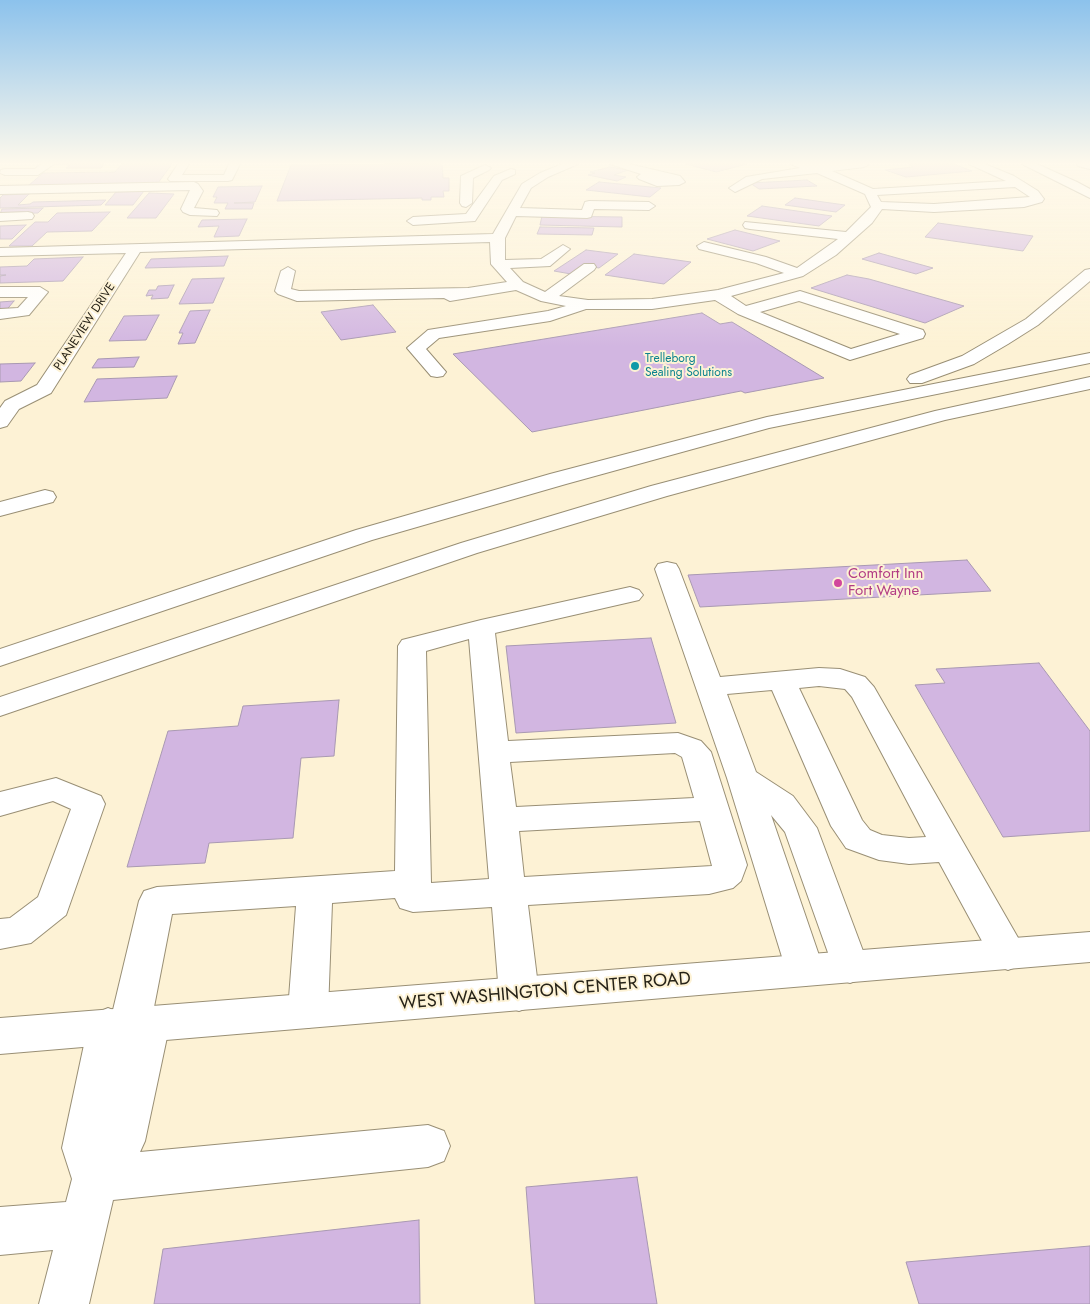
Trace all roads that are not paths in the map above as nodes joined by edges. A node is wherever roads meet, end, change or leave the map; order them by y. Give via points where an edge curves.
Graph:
1 (506, 225) edge
2 (750, 225) dead end
3 (861, 225) edge
4 (848, 236) junction
5 (498, 238) junction
6 (704, 246) dead end
7 (136, 248) junction
8 (563, 249) dead end
9 (0, 252) edge
10 (498, 264) junction
11 (589, 268) dead end
12 (288, 271) dead end
13 (1090, 272) edge
14 (798, 273) junction
15 (518, 284) junction
16 (0, 292) edge
17 (469, 294) junction
18 (718, 295) junction
19 (546, 298) junction
20 (423, 300) dead end
21 (588, 305) junction
22 (744, 312) junction
23 (0, 314) edge
24 (33, 325) dead end
25 (0, 326) edge
26 (1090, 358) edge
27 (437, 372) dead end
28 (1090, 383) edge
29 (1090, 398) edge
30 (1, 414) edge
31 (810, 415) junction
32 (840, 441) junction
33 (45, 497) dead end
34 (0, 509) edge
35 (667, 569) dead end
36 (630, 595) dead end
37 (481, 628) junction
38 (0, 658) edge
39 (782, 681) junction
40 (711, 687) junction
41 (0, 707) edge
42 (494, 752) junction
43 (743, 778) junction
44 (0, 804) edge
45 (712, 809) junction
46 (501, 820) junction
47 (950, 848) junction
48 (413, 882) junction
49 (315, 891) junction
50 (508, 892) junction
51 (0, 934) edge
52 (1090, 946) edge
53 (1008, 954) junction
54 (850, 967) junction
55 (806, 970) junction
56 (518, 994) junction
57 (308, 1010) junction
58 (129, 1024) junction
59 (0, 1036) edge
60 (428, 1146) dead end
61 (95, 1179) junction
62 (85, 1224) junction
63 (0, 1232) edge
64 (64, 1304) edge

1 - 5 main road
2 - 4 main road
3 - 4 main road
4 - 14 main road
5 - 7 main road via 285,239
5 - 10 main road
6 - 14 main road
7 - 9 main road
7 - 30 main road, PLANEVIEW DRIVE via 44,389
8 - 10 main road via 545,263
10 - 15 main road
11 - 19 main road
12 - 17 main road via 283,291 297,296
13 - 31 main road via 1032,322 968,360
14 - 18 main road
15 - 17 main road
15 - 19 main road
16 - 23 main road via 40,292 23,312
17 - 20 main road
18 - 21 main road via 652,304
18 - 22 main road
19 - 21 main road
21 - 27 main road via 550,316 434,334 416,348
22 - 22 main road via 850,355 917,334 800,296
24 - 25 main road
26 - 31 main road
28 - 32 main road
29 - 32 main road
31 - 38 main road via 767,423 558,479 364,535
32 - 41 main road via 469,548
33 - 34 main road
35 - 40 main road
36 - 37 main road
37 - 42 main road
37 - 48 main road via 412,646
39 - 40 main road
39 - 47 main road via 840,678 854,683 864,693
39 - 47 main road via 848,826 858,839 879,847 909,851
40 - 43 main road
42 - 45 main road via 678,743 696,752
42 - 46 main road
43 - 54 main road via 781,804 800,828
43 - 55 main road
44 - 51 main road via 56,790 89,804 54,905 18,932
45 - 46 main road
45 - 50 main road via 730,865 729,872 721,878
46 - 50 main road
47 - 53 main road
48 - 49 main road
48 - 50 main road via 413,898
49 - 57 main road
49 - 58 main road via 157,901
50 - 56 main road
52 - 53 main road, WEST WASHINGTON CENTER ROAD
53 - 54 main road, WEST WASHINGTON CENTER ROAD
54 - 55 main road, WEST WASHINGTON CENTER ROAD
55 - 56 main road, WEST WASHINGTON CENTER ROAD
56 - 57 main road, WEST WASHINGTON CENTER ROAD
57 - 58 main road, WEST WASHINGTON CENTER ROAD
58 - 59 main road, WEST WASHINGTON CENTER ROAD
58 - 61 main road via 123,1141
60 - 61 main road
61 - 62 main road
62 - 63 main road
62 - 64 main road

